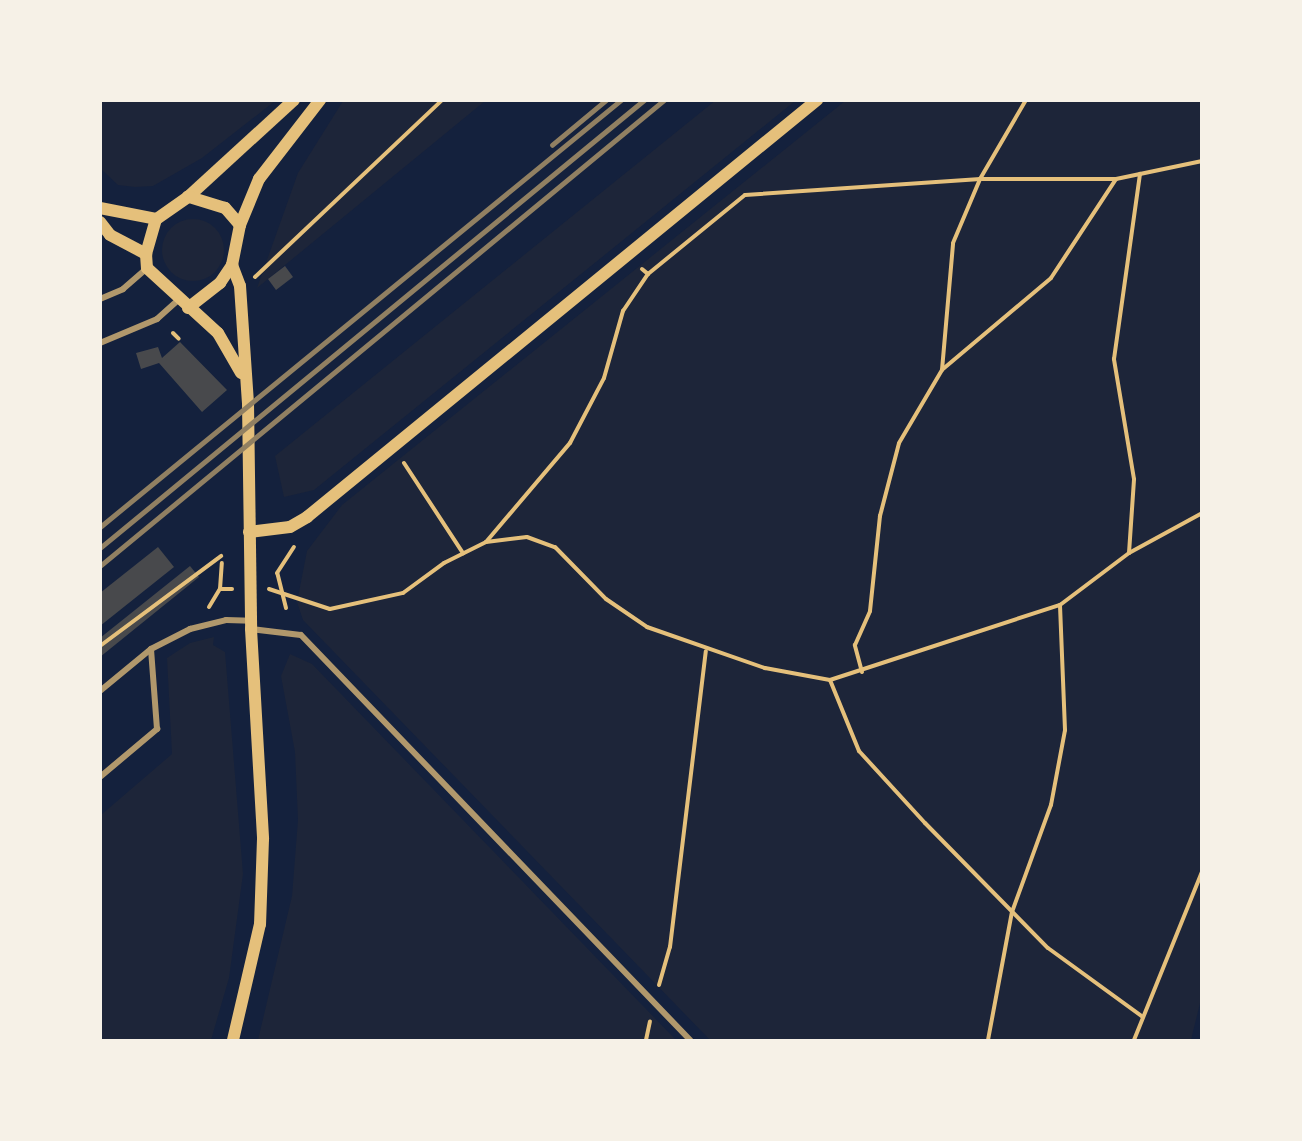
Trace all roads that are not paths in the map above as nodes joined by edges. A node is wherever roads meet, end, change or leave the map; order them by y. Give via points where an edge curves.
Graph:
1 (294, 100) edge
2 (320, 100) edge
3 (817, 100) edge
4 (188, 197) junction
5 (100, 208) edge
6 (156, 219) junction
7 (100, 222) edge
8 (240, 225) junction
9 (146, 254) junction
10 (232, 265) junction
11 (147, 268) junction
12 (100, 299) edge
13 (183, 304) junction
14 (100, 343) edge
15 (244, 380) junction
16 (249, 532) junction
17 (251, 625) junction
18 (151, 649) junction
19 (100, 691) edge
20 (100, 777) edge
21 (233, 1041) edge
22 (690, 1041) edge

1 - 4 main road
2 - 8 main road via 259,180
3 - 16 main road via 628,257 290,527
4 - 6 main road
4 - 8 main road via 225,208
5 - 6 main road
6 - 9 main road
7 - 9 main road via 110,235
8 - 10 main road
9 - 11 main road
10 - 13 main road via 220,283
10 - 15 main road via 240,286
11 - 12 street via 123,289
11 - 13 main road
13 - 14 street
13 - 15 main road via 218,333
15 - 16 main road
16 - 17 main road
17 - 18 street via 226,620 190,629
17 - 21 main road via 263,838 260,924
17 - 22 street via 288,630 307,641
18 - 19 street
18 - 20 street via 157,729

